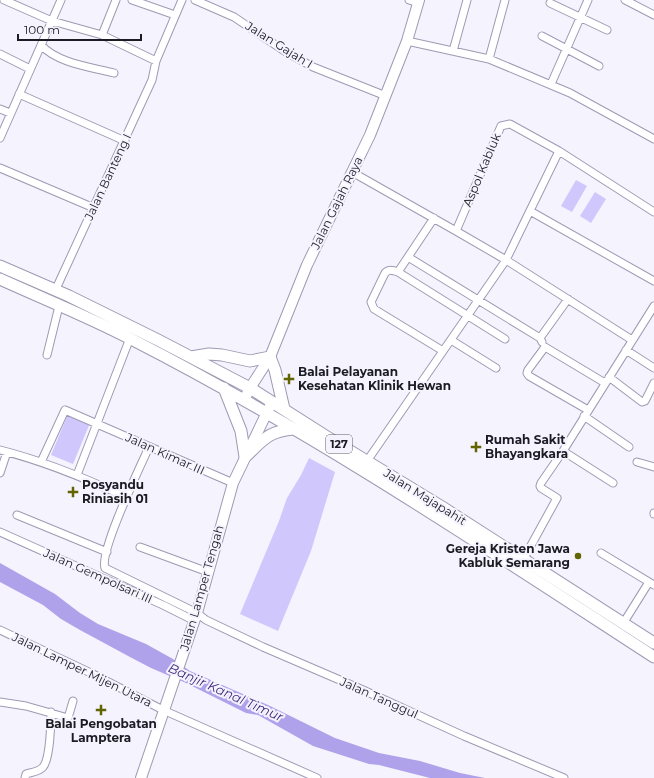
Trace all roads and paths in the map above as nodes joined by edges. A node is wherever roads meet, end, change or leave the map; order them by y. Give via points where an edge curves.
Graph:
1 (4, 0) edge
2 (61, 0) edge
3 (116, 0) edge
4 (132, 0) edge
5 (182, 0) edge
6 (195, 0) edge
7 (467, 0) edge
8 (505, 0) edge
9 (588, 0) edge
10 (624, 0) edge
11 (416, 1) edge
12 (550, 4) dead end
13 (175, 15) junction
14 (654, 15) edge
15 (582, 18) junction
16 (52, 21) junction
17 (607, 30) dead end
18 (102, 35) junction
19 (542, 36) dead end
20 (407, 41) junction
21 (41, 45) junction
22 (567, 49) junction
23 (453, 51) junction
24 (0, 54) edge
25 (489, 59) junction
26 (156, 61) junction
27 (599, 66) dead end
28 (30, 68) junction
29 (114, 73) dead end
30 (551, 84) junction
31 (19, 94) junction
32 (386, 96) junction
33 (0, 109) edge
34 (10, 113) junction
35 (0, 138) edge
36 (654, 139) edge
37 (125, 140) junction
38 (558, 151) junction
39 (0, 168) edge
40 (352, 172) junction
41 (94, 208) junction
42 (530, 211) junction
43 (654, 212) edge
44 (434, 218) junction
45 (456, 231) junction
46 (408, 257) junction
47 (506, 260) junction
48 (0, 266) edge
49 (398, 272) junction
50 (0, 279) edge
51 (654, 282) edge
52 (55, 291) junction
53 (568, 299) junction
54 (478, 300) junction
55 (59, 306) junction
56 (654, 306) edge
57 (468, 316) junction
58 (130, 338) junction
59 (540, 338) junction
60 (505, 339) dead end
61 (451, 340) junction
62 (632, 340) junction
63 (544, 348) junction
64 (626, 350) junction
65 (443, 351) junction
66 (47, 355) dead end
67 (191, 357) junction
68 (270, 357) junction
69 (496, 368) dead end
70 (654, 368) edge
71 (607, 380) junction
72 (654, 383) edge
73 (224, 388) junction
74 (250, 388) junction
75 (244, 400) junction
76 (272, 402) junction
77 (284, 409) junction
78 (266, 413) junction
79 (586, 413) junction
80 (98, 424) junction
81 (294, 429) junction
82 (149, 447) junction
83 (629, 447) dead end
84 (4, 451) edge
85 (563, 451) junction
86 (245, 457) junction
87 (367, 461) junction
88 (41, 462) junction
89 (637, 462) dead end
90 (654, 467) edge
91 (0, 473) edge
92 (77, 475) junction
93 (613, 483) dead end
94 (233, 484) junction
95 (126, 497) junction
96 (440, 513) junction
97 (17, 515) dead end
98 (0, 532) edge
99 (140, 547) dead end
100 (107, 552) junction
101 (601, 553) dead end
102 (523, 560) junction
103 (208, 572) junction
104 (652, 584) edge
105 (196, 617) junction
106 (624, 622) junction
107 (0, 630) edge
108 (654, 643) edge
109 (654, 657) edge
110 (73, 701) dead end
111 (0, 702) edge
112 (165, 705) junction
113 (51, 712) junction
114 (25, 778) edge
115 (141, 778) edge
116 (317, 778) edge
117 (564, 778) edge

1 - 16 street
2 - 16 street
3 - 18 street
4 - 13 street
5 - 13 street, Jalan Banteng I
6 - 32 street, Jalan Gajah I via 234,17 313,67
7 - 23 street
8 - 25 street
9 - 15 street
10 - 14 street
11 - 20 main road, Jalan Gajah Raya
12 - 15 street
13 - 26 street, Jalan Banteng I
15 - 17 street
15 - 22 street
16 - 18 street
16 - 21 street
18 - 26 street
19 - 22 street
20 - 23 street
20 - 32 main road, Jalan Gajah Raya
21 - 28 street
21 - 29 street via 45,50 74,63
22 - 27 street
22 - 30 street
23 - 25 street
24 - 28 street
25 - 30 street
26 - 37 street, Jalan Banteng I via 152,80
28 - 31 street
30 - 36 street
31 - 34 street
31 - 37 street
32 - 40 main road, Jalan Gajah Raya
33 - 34 street
34 - 35 street
37 - 41 street, Jalan Banteng I
38 - 42 street
38 - 43 street, Aspol Kabluk
38 - 45 street, Aspol Kabluk via 510,124 501,126
39 - 41 street
40 - 44 street
40 - 68 main road, Jalan Gajah Raya via 306,265
41 - 52 street, Jalan Banteng I
42 - 47 street
42 - 51 street
44 - 45 street
44 - 46 street
45 - 47 street
46 - 49 street
46 - 54 street
47 - 53 street
47 - 54 street
48 - 52 main road, Jalan Majapahit
49 - 57 street
49 - 65 street via 392,270 385,273 371,302 372,306
50 - 55 main road, Jalan Majapahit
52 - 67 main road, Jalan Majapahit
53 - 59 street
53 - 62 street
54 - 57 street
54 - 59 street
55 - 58 main road, Jalan Majapahit
55 - 66 street
56 - 62 street
57 - 60 street
57 - 61 street
58 - 73 main road, Jalan Majapahit
58 - 80 street
59 - 63 street
61 - 65 street
61 - 69 street
62 - 64 street
63 - 71 street
63 - 79 street via 527,373
64 - 70 street
64 - 71 street
65 - 87 street
67 - 68 main road via 209,354 250,361
67 - 74 main road, Jalan Majapahit / 127
68 - 74 main road, Jalan Gajah Raya
68 - 77 main road
71 - 72 street via 642,402 645,401
71 - 79 street
73 - 75 main road, Jalan Majapahit / 127
73 - 86 main road via 241,431
74 - 75 main road, Jalan Gajah Raya
74 - 76 main road, Jalan Majapahit / 127
75 - 78 main road, Jalan Majapahit / 127
76 - 77 main road, Jalan Majapahit / 127
76 - 78 main road, Jalan Lamper Tengah
77 - 87 main road, Jalan Majapahit / 127
78 - 81 main road, Jalan Majapahit / 127
78 - 86 main road, Jalan Lamper Tengah
79 - 83 street
79 - 85 street
80 - 82 street, Jalan Kimar III
80 - 88 street, Jalan Kimar III via 66,410
80 - 92 street
81 - 86 main road via 280,430 268,436
81 - 96 main road, Jalan Majapahit / 127
82 - 94 street, Jalan Kimar III
82 - 95 street
84 - 88 street
84 - 91 street
85 - 93 street
85 - 102 street via 540,486 557,498
86 - 94 main road, Jalan Lamper Tengah
87 - 96 main road, Jalan Majapahit / 127
88 - 92 street
89 - 90 street
92 - 95 street
94 - 103 main road, Jalan Lamper Tengah
95 - 100 street
96 - 102 main road, Jalan Majapahit / 127
96 - 109 main road, Jalan Majapahit / 127
97 - 100 street
98 - 105 street, Jalan Gempolsari III via 163,605
99 - 103 street
100 - 105 street via 105,568
101 - 104 street
102 - 106 main road, Jalan Majapahit / 127
103 - 105 main road, Jalan Lamper Tengah
104 - 106 street
105 - 112 main road, Jalan Lamper Tengah
105 - 117 street, Jalan Tanggul
106 - 108 main road, Jalan Majapahit / 127
107 - 112 street, Jalan Lamper Mijen Utara
110 - 113 street via 68,718
111 - 113 street
112 - 115 main road, Jalan Lamper Tengah
112 - 116 street, Jalan Lamper Mijen Utara
113 - 114 street via 46,761 42,768 26,774

